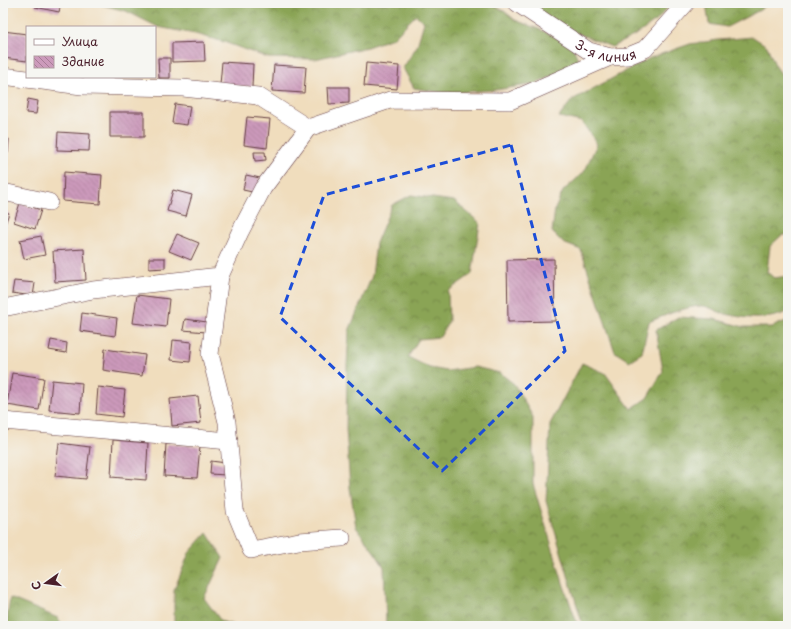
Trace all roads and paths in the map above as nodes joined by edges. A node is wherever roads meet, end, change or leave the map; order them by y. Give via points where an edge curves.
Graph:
1 (517, 3) edge
2 (686, 3) edge
3 (610, 57) junction
4 (3, 76) edge
5 (308, 128) junction
6 (3, 192) edge
7 (49, 202) dead end
8 (220, 276) junction
9 (3, 308) edge
10 (3, 422) edge
11 (229, 441) junction
12 (342, 538) dead end

1 - 3 street, 3-я линия via 589,51
2 - 3 street, 3-я линия via 645,49 628,56
3 - 5 street via 510,101 390,100
4 - 5 street via 82,86 183,88 258,96
5 - 8 street via 263,188
6 - 7 street
8 - 9 street via 93,290
8 - 11 street via 210,354 227,422
10 - 11 street
11 - 12 street via 235,511 251,550 299,541

